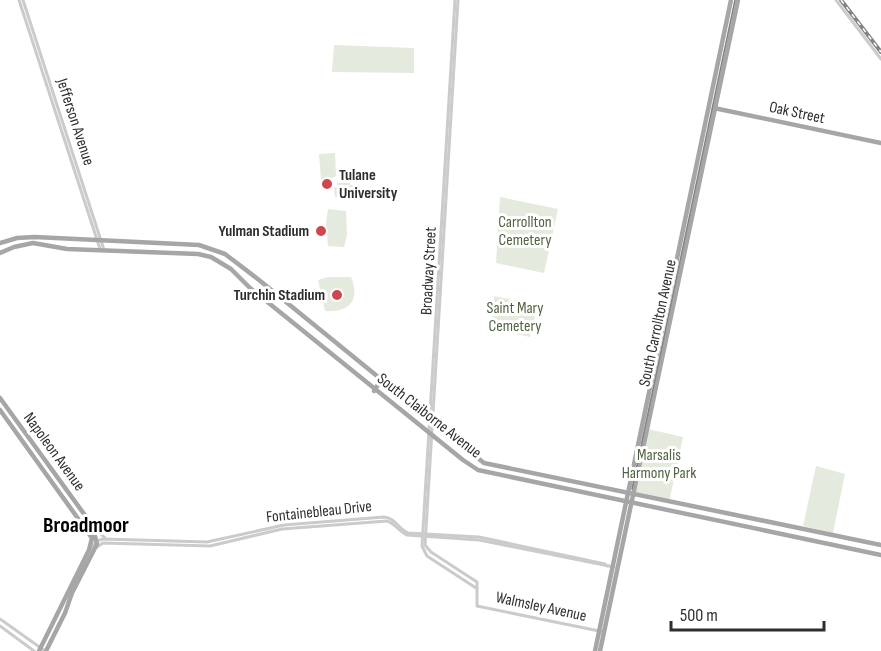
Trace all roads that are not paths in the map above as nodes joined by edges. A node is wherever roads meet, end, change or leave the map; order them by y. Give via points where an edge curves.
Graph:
1 (21, 0) edge
2 (457, 0) edge
3 (731, 0) edge
4 (738, 0) edge
5 (836, 0) edge
6 (881, 59) edge
7 (708, 107) junction
8 (716, 109) junction
9 (881, 143) edge
10 (99, 240) junction
11 (0, 243) edge
12 (102, 251) junction
13 (0, 253) edge
14 (349, 368) junction
15 (378, 374) junction
16 (374, 390) junction
17 (400, 394) junction
18 (0, 398) edge
19 (0, 410) edge
20 (431, 420) junction
21 (430, 434) junction
22 (634, 464) junction
23 (640, 467) junction
24 (604, 488) junction
25 (610, 489) junction
26 (624, 492) junction
27 (634, 494) junction
28 (644, 496) junction
29 (609, 498) junction
30 (655, 499) junction
31 (625, 502) junction
32 (635, 504) junction
33 (653, 507) junction
34 (92, 525) junction
35 (623, 528) junction
36 (424, 535) junction
37 (107, 539) junction
38 (98, 543) junction
39 (881, 545) edge
40 (91, 552) junction
41 (881, 555) edge
42 (612, 567) junction
43 (476, 588) junction
44 (0, 619) edge
45 (0, 626) edge
46 (602, 632) junction
47 (43, 650) edge
48 (34, 651) edge
49 (596, 651) edge
50 (600, 651) edge

1 - 10 street, Jefferson Avenue
2 - 20 street, Broadway Street
3 - 7 main road, South Carrollton Avenue
4 - 8 main road, South Carrollton Avenue
5 - 6 street
7 - 8 main road, Oak Street
7 - 22 main road, South Carrollton Avenue
8 - 9 main road, Oak Street
8 - 23 main road, South Carrollton Avenue
10 - 11 main road, South Claiborne Avenue via 22,237
10 - 12 street, Jefferson Avenue
10 - 15 main road, South Claiborne Avenue via 199,245 220,251
12 - 13 main road, South Claiborne Avenue via 33,243
12 - 14 main road, South Claiborne Avenue via 212,257
14 - 15 main road via 372,382
14 - 16 main road, South Claiborne Avenue
15 - 17 main road, South Claiborne Avenue
16 - 17 main road via 381,383
16 - 21 main road, South Claiborne Avenue
17 - 20 main road, South Claiborne Avenue
18 - 34 main road, Napoleon Avenue
19 - 40 main road, Napoleon Avenue via 91,535
20 - 21 street, Broadway Street
20 - 24 main road, South Claiborne Avenue via 484,463
21 - 29 main road, South Claiborne Avenue via 483,471
21 - 36 street, Broadway Street
22 - 23 main road
22 - 26 main road, South Carrollton Avenue
23 - 27 main road, South Carrollton Avenue
24 - 25 main road, South Claiborne Avenue
24 - 29 main road via 600,492
25 - 26 main road, South Claiborne Avenue
25 - 29 main road
26 - 27 main road, South Claiborne Avenue
26 - 29 main road
26 - 31 main road, South Carrollton Avenue
27 - 28 main road, South Claiborne Avenue
27 - 32 main road, South Carrollton Avenue
28 - 30 main road, South Claiborne Avenue
28 - 32 main road
29 - 31 main road, South Claiborne Avenue
30 - 33 main road via 660,504
30 - 33 main road via 648,501
30 - 39 main road, South Claiborne Avenue
31 - 32 main road, South Claiborne Avenue
31 - 35 main road, South Carrollton Avenue
32 - 33 main road, South Claiborne Avenue
32 - 35 main road, South Carrollton Avenue
33 - 41 main road, South Claiborne Avenue
34 - 37 street
34 - 38 main road, Napoleon Avenue
35 - 42 main road, South Carrollton Avenue
36 - 37 street, Fontainebleau Drive via 406,532 392,519 376,517 284,525 207,542
36 - 38 street, Fontainebleau Drive via 403,534 389,521 376,521 282,529 210,546
36 - 42 street, Fontainebleau Drive via 479,537
36 - 43 street, Broadway Street via 429,551 477,582
36 - 43 street via 423,550 427,556
37 - 38 street, Fontainebleau Drive
38 - 40 main road
40 - 47 main road via 65,613
42 - 46 main road, South Carrollton Avenue
43 - 46 street, Walmsley Avenue via 477,606
44 - 47 street
45 - 48 street
46 - 49 main road, South Carrollton Avenue
46 - 50 main road, South Carrollton Avenue

